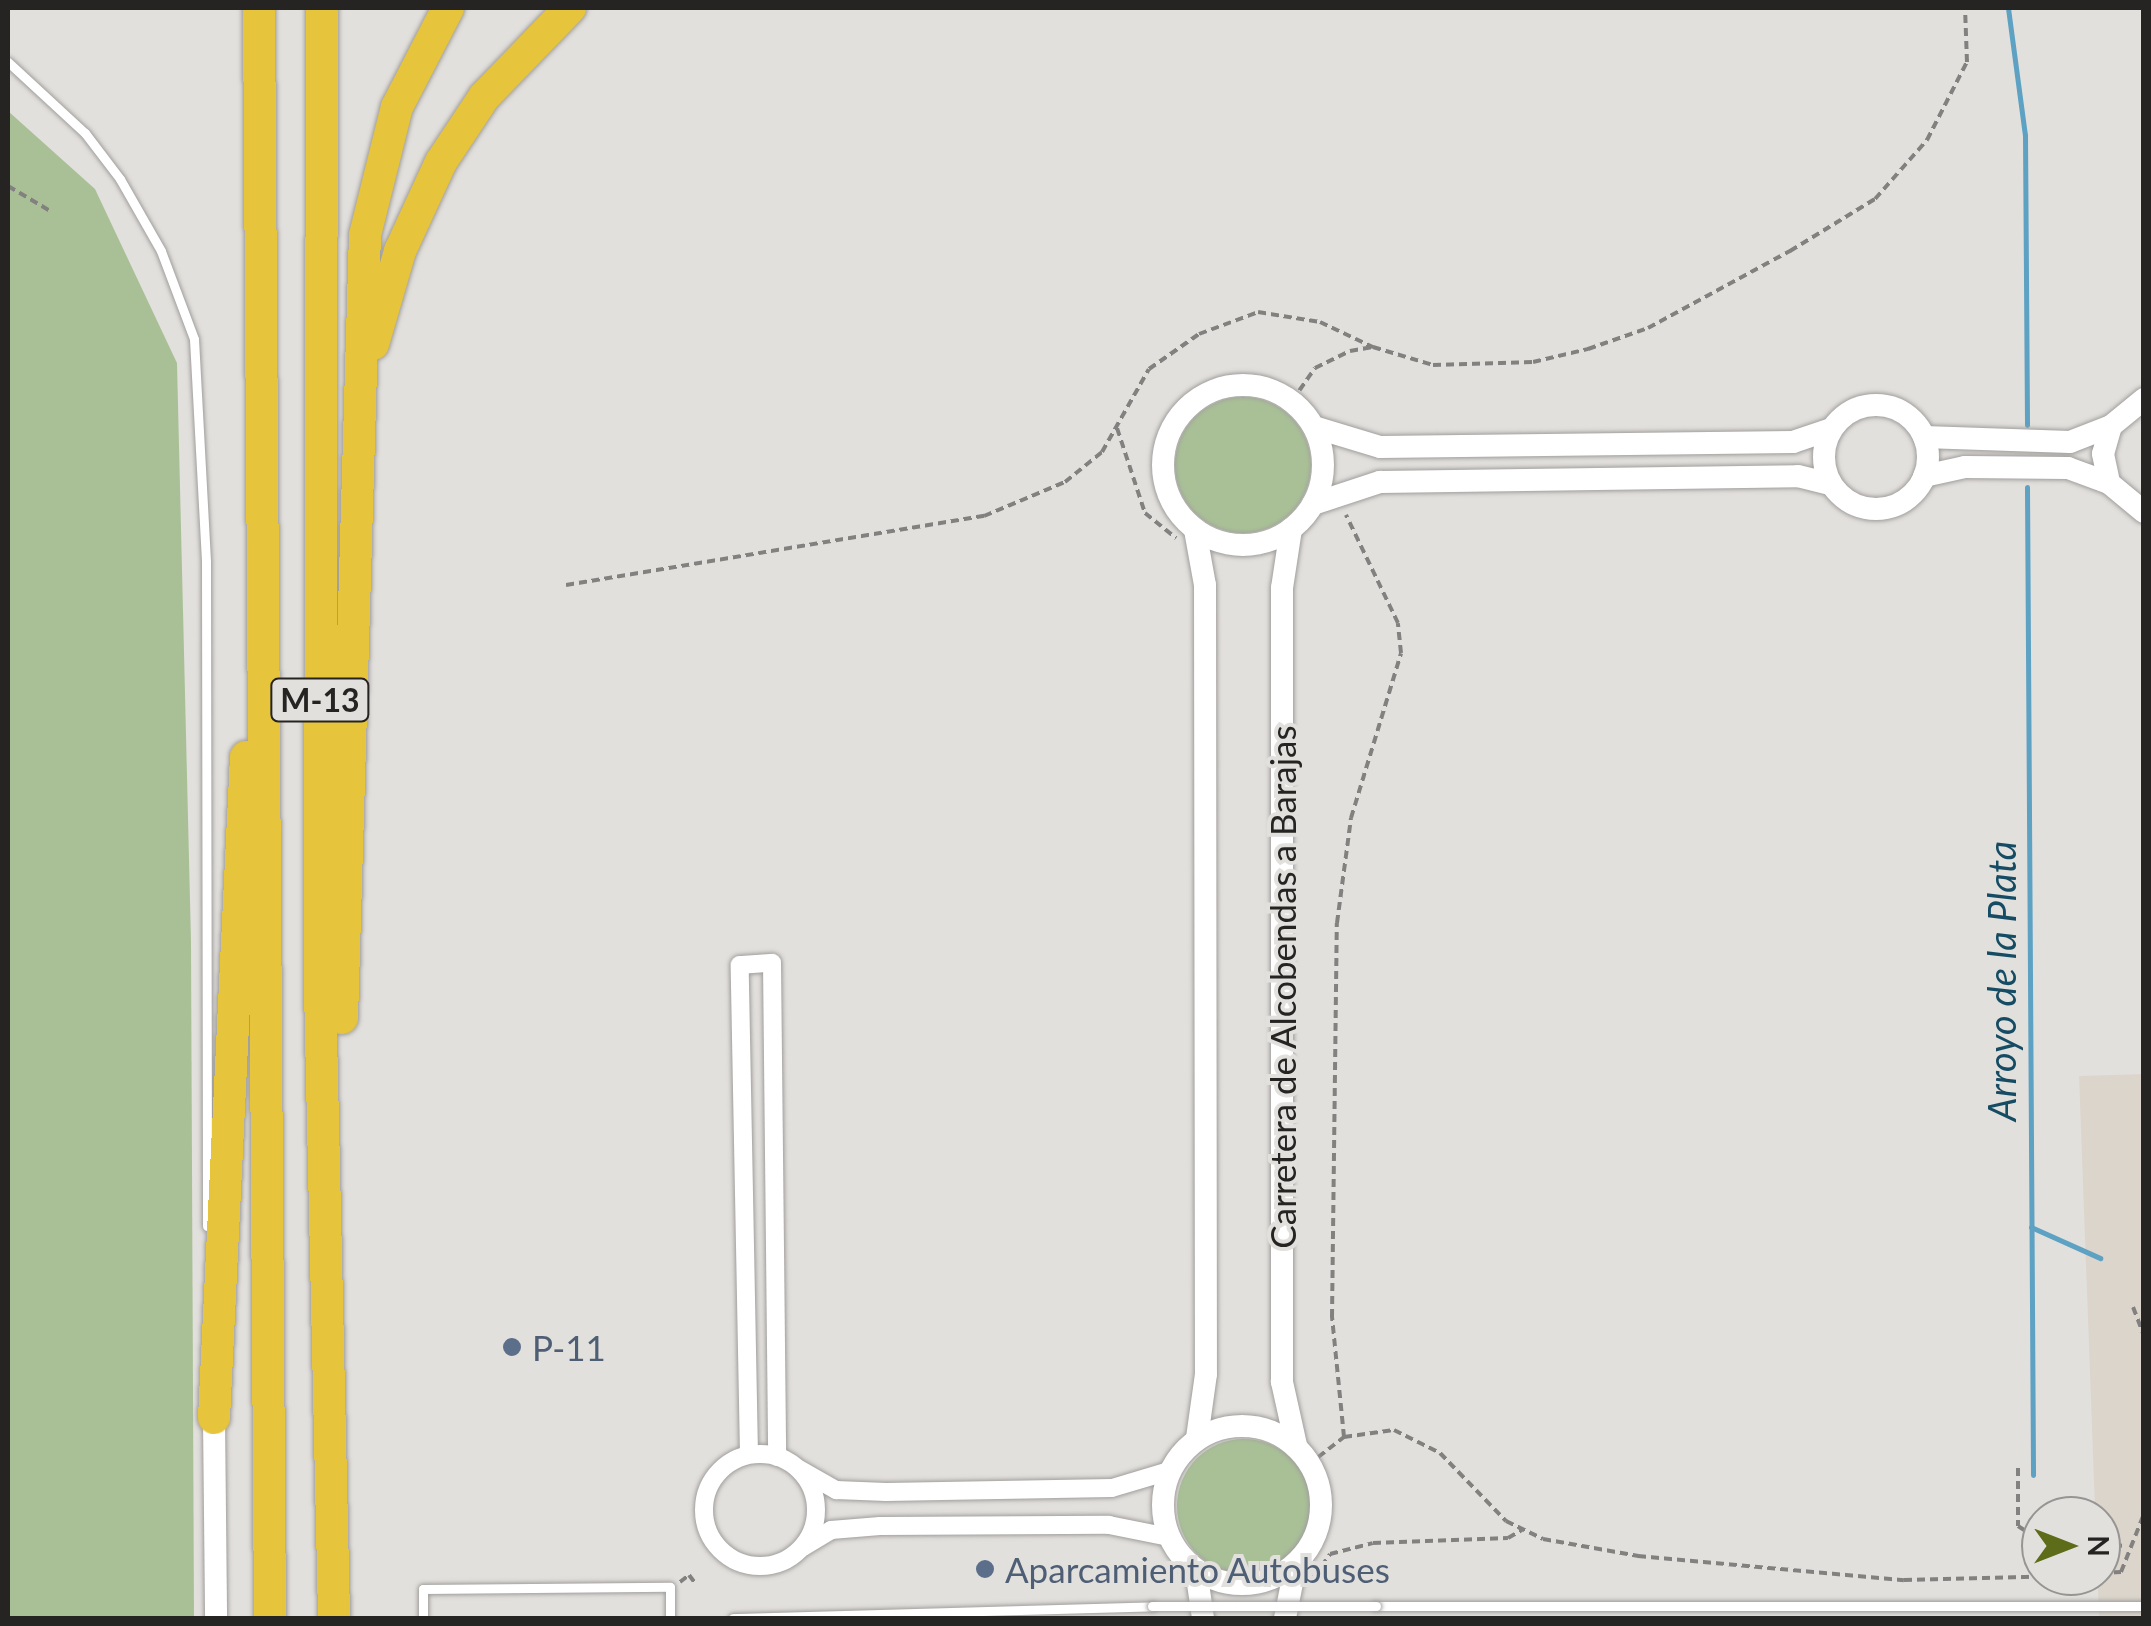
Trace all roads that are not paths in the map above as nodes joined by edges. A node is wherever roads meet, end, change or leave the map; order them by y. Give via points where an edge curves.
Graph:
1 (259, 8) edge
2 (322, 8) edge
3 (448, 8) edge
4 (570, 8) edge
5 (8, 62) edge
6 (260, 373) junction
7 (2144, 400) edge
8 (2110, 426) junction
9 (1314, 427) junction
10 (1831, 429) junction
11 (1924, 437) junction
12 (357, 467) junction
13 (1924, 476) junction
14 (2110, 483) junction
15 (1831, 484) junction
16 (1324, 500) junction
17 (2144, 512) edge
18 (1290, 529) junction
19 (1190, 540) junction
20 (333, 1327) junction
21 (214, 1418) junction
22 (1197, 1438) junction
23 (749, 1454) junction
24 (1302, 1455) junction
25 (777, 1457) junction
26 (799, 1470) junction
27 (1169, 1471) junction
28 (1169, 1537) junction
29 (803, 1546) junction
30 (1296, 1564) junction
31 (1196, 1570) junction
32 (2144, 1606) edge
33 (216, 1618) edge
34 (270, 1618) edge
35 (334, 1618) edge
36 (423, 1618) edge
37 (670, 1618) edge
38 (733, 1618) edge
39 (1203, 1618) edge
40 (1285, 1618) edge

1 - 6 highway, M-13
2 - 20 highway, M-13 via 320,1008
3 - 12 highway via 398,107 374,182 360,286
4 - 12 highway via 484,97 415,214 378,314
5 - 21 lane via 85,133 120,179 161,251 194,338 204,458
6 - 21 highway
6 - 34 highway, M-13
7 - 8 street
8 - 11 street via 2070,442
8 - 14 street via 2103,454
9 - 10 street via 1380,447 1793,442
9 - 16 street
9 - 19 street via 1292,401 1233,384 1190,404 1175,422 1162,467
10 - 11 street via 1870,405 1893,407
10 - 15 street via 1823,457
11 - 13 street
12 - 20 highway
13 - 14 street via 1964,467 2068,468
13 - 15 street via 1896,506 1874,510
14 - 17 street
15 - 16 street via 1798,476 1380,482
16 - 18 street
18 - 19 street via 1244,545
18 - 24 street, Carretera de Alcobendas a Barajas via 1282,588 1282,1382
19 - 22 street via 1205,586 1206,1374
20 - 35 highway, M-13
21 - 33 street
22 - 24 street via 1247,1426
22 - 27 street
23 - 25 street
23 - 25 street via 740,964 772,963
23 - 29 street via 708,1486 704,1518 714,1543 757,1566
24 - 30 street via 1319,1482 1319,1526
25 - 26 street
26 - 27 street via 836,1490 886,1492 1112,1488
26 - 29 street via 816,1516
27 - 28 street via 1162,1504
28 - 29 street via 1109,1525 880,1526 831,1530
28 - 31 street
30 - 31 street via 1265,1581 1229,1584
30 - 40 street
31 - 39 street
32 - 38 lane, bridge via 1152,1606
36 - 37 lane via 423,1589 670,1588

